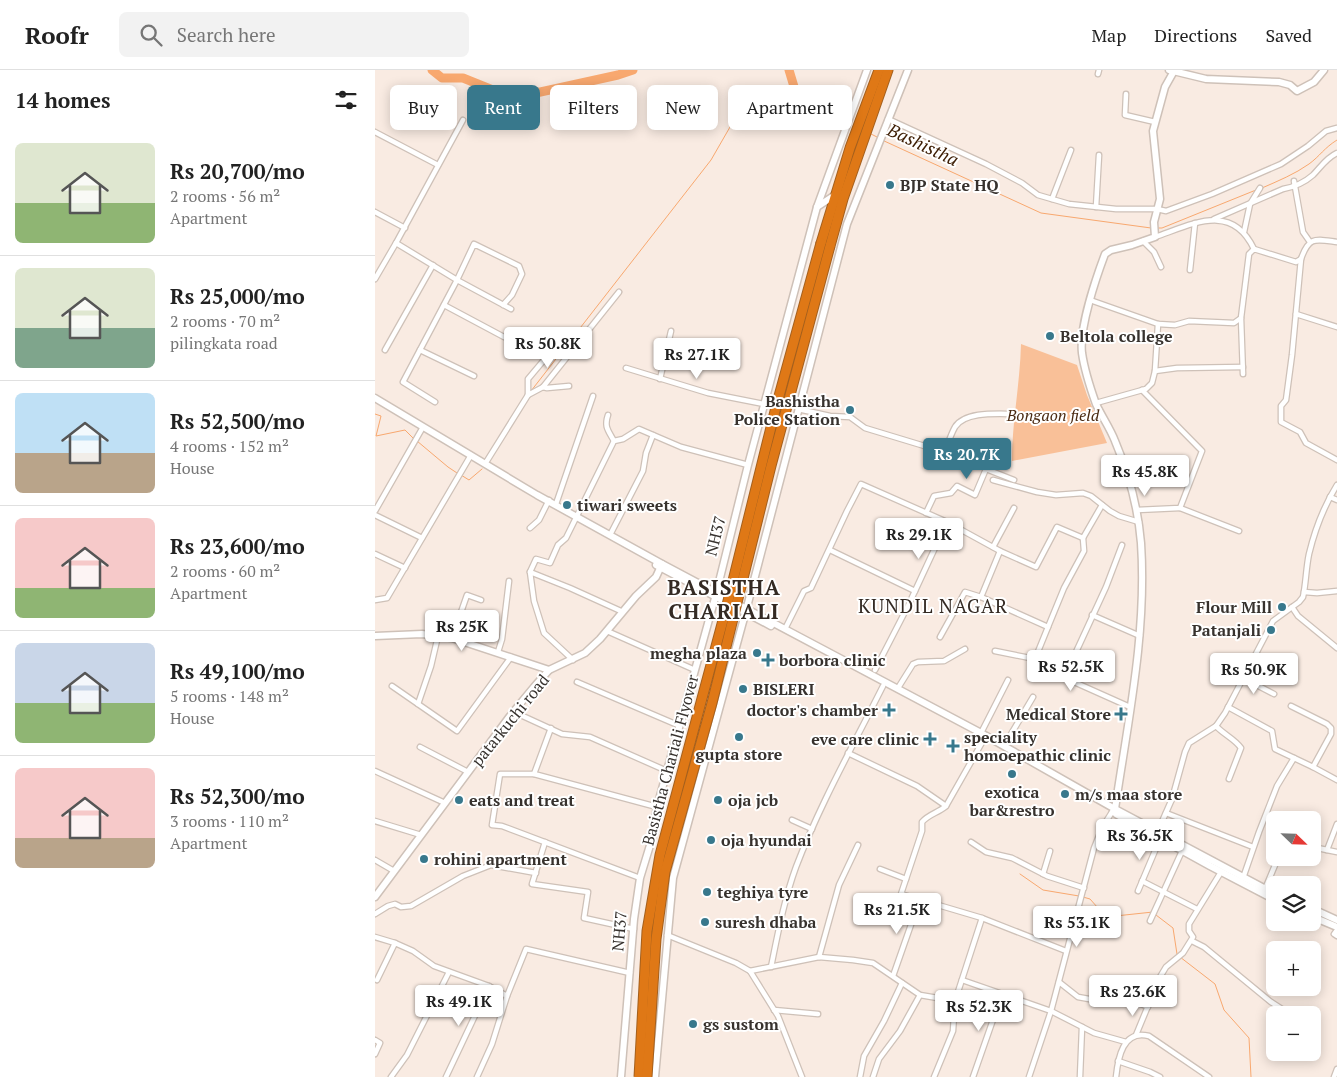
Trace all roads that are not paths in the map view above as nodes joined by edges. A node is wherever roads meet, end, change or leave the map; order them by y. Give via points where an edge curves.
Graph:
1 (867, 70) edge
2 (879, 70) edge
3 (888, 70) edge
4 (908, 70) edge
5 (1172, 70) edge
6 (1324, 70) edge
7 (1195, 73) edge
8 (1125, 94) dead end
9 (867, 116) junction
10 (888, 119) junction
11 (463, 120) dead end
12 (1155, 122) junction
13 (1337, 128) edge
14 (375, 132) edge
15 (1071, 150) dead end
16 (1337, 153) edge
17 (1099, 155) dead end
18 (438, 165) junction
19 (1294, 184) junction
20 (1260, 188) dead end
21 (839, 197) junction
22 (1052, 199) junction
23 (1250, 204) junction
24 (817, 207) junction
25 (1095, 207) junction
26 (1157, 209) junction
27 (375, 212) edge
28 (1214, 219) junction
29 (1195, 223) junction
30 (847, 224) junction
31 (405, 228) junction
32 (1243, 232) junction
33 (1155, 234) junction
34 (1143, 241) junction
35 (1310, 242) junction
36 (1337, 242) edge
37 (396, 243) junction
38 (826, 244) junction
39 (1254, 249) junction
40 (1301, 259) junction
41 (433, 265) junction
42 (1161, 267) dead end
43 (1190, 270) dead end
44 (375, 279) edge
45 (457, 280) junction
46 (619, 292) dead end
47 (1090, 300) junction
48 (444, 305) junction
49 (503, 305) junction
50 (511, 309) dead end
51 (1296, 314) junction
52 (1241, 318) junction
53 (1158, 324) junction
54 (1337, 327) edge
55 (671, 330) dead end
56 (565, 335) dead end
57 (504, 337) dead end
58 (385, 350) dead end
59 (420, 350) junction
60 (1243, 367) junction
61 (626, 368) dead end
62 (1155, 371) junction
63 (1243, 374) dead end
64 (474, 376) dead end
65 (660, 379) junction
66 (543, 386) junction
67 (569, 386) dead end
68 (1143, 390) junction
69 (528, 395) junction
70 (593, 396) dead end
71 (375, 398) edge
72 (435, 402) dead end
73 (1096, 403) junction
74 (764, 404) junction
75 (798, 409) junction
76 (1015, 414) dead end
77 (608, 415) dead end
78 (423, 427) junction
79 (653, 435) junction
80 (614, 440) junction
81 (471, 455) junction
82 (1337, 460) edge
83 (485, 464) junction
84 (748, 465) junction
85 (993, 480) dead end
86 (1014, 480) dead end
87 (1337, 485) edge
88 (1330, 497) junction
89 (1337, 500) edge
90 (548, 502) junction
91 (556, 504) junction
92 (1102, 505) junction
93 (1014, 508) dead end
94 (1180, 508) junction
95 (1137, 510) junction
96 (375, 511) edge
97 (925, 513) junction
98 (375, 515) edge
99 (576, 518) junction
100 (947, 522) junction
101 (1139, 522) junction
102 (530, 528) dead end
103 (1239, 531) dead end
104 (610, 534) junction
105 (422, 538) junction
106 (1083, 538) junction
107 (1121, 545) dead end
108 (993, 547) junction
109 (830, 550) junction
110 (1000, 551) junction
111 (375, 554) edge
112 (661, 566) junction
113 (405, 568) junction
114 (531, 572) junction
115 (509, 581) dead end
116 (915, 591) junction
117 (1304, 592) junction
118 (1337, 592) edge
119 (716, 594) junction
120 (981, 597) junction
121 (375, 600) edge
122 (481, 600) dead end
123 (1292, 607) junction
124 (746, 610) junction
125 (623, 612) junction
126 (1092, 615) junction
127 (1048, 627) junction
128 (785, 628) junction
129 (607, 631) junction
130 (438, 636) junction
131 (1140, 636) junction
132 (376, 637) edge
133 (940, 637) dead end
134 (452, 638) junction
135 (1337, 648) edge
136 (965, 649) dead end
137 (995, 650) dead end
138 (498, 652) junction
139 (511, 656) junction
140 (1035, 659) junction
141 (573, 660) junction
142 (549, 670) junction
143 (695, 670) junction
144 (875, 670) dead end
145 (1064, 678) junction
146 (1243, 678) junction
147 (1008, 680) dead end
148 (577, 682) dead end
149 (392, 686) dead end
150 (883, 686) junction
151 (898, 688) junction
152 (1274, 694) dead end
153 (1033, 697) dead end
154 (418, 704) junction
155 (1291, 706) dead end
156 (1130, 707) junction
157 (1227, 707) junction
158 (514, 712) junction
159 (680, 726) junction
160 (1216, 726) junction
161 (551, 728) junction
162 (982, 736) junction
163 (1004, 746) junction
164 (420, 747) dead end
165 (848, 753) junction
166 (1294, 758) junction
167 (1313, 767) junction
168 (375, 771) edge
169 (667, 771) junction
170 (468, 772) junction
171 (534, 774) junction
172 (1229, 779) dead end
173 (1337, 780) edge
174 (445, 803) junction
175 (946, 806) junction
176 (657, 807) junction
177 (1113, 811) junction
178 (1166, 813) junction
179 (792, 820) dead end
180 (375, 821) edge
181 (1337, 824) edge
182 (812, 829) junction
183 (421, 835) junction
184 (1158, 835) junction
185 (545, 842) junction
186 (971, 842) dead end
187 (858, 845) dead end
188 (1253, 847) junction
189 (1321, 849) edge
190 (1327, 850) junction
191 (1050, 851) dead end
192 (1182, 851) junction
193 (1337, 852) edge
194 (375, 860) edge
195 (1275, 866) edge
196 (880, 870) dead end
197 (394, 871) junction
198 (1221, 872) junction
199 (536, 873) junction
200 (1043, 874) junction
201 (641, 878) junction
202 (906, 879) junction
203 (1242, 880) junction
204 (1142, 881) junction
205 (1085, 888) junction
206 (1265, 890) joint
207 (1138, 891) dead end
208 (1163, 892) junction
209 (1266, 895) edge
210 (375, 897) edge
211 (920, 899) junction
212 (1197, 910) junction
213 (1321, 913) edge
214 (375, 914) edge
215 (982, 918) junction
216 (1337, 920) edge
217 (1150, 921) dead end
218 (1321, 921) edge
219 (633, 929) junction
220 (1337, 929) edge
221 (667, 935) junction
222 (1337, 936) edge
223 (375, 937) edge
224 (1192, 940) junction
225 (395, 943) junction
226 (1066, 951) junction
227 (819, 957) junction
228 (771, 967) junction
229 (750, 971) junction
230 (449, 972) junction
231 (630, 973) junction
232 (893, 976) junction
233 (377, 980) dead end
234 (962, 980) junction
235 (1059, 982) junction
236 (902, 983) junction
237 (489, 986) junction
238 (920, 994) junction
239 (1002, 994) junction
240 (507, 996) junction
241 (955, 1001) junction
242 (1277, 1006) edge
243 (1148, 1007) junction
244 (775, 1010) junction
245 (1051, 1011) junction
246 (818, 1014) dead end
247 (1083, 1027) junction
248 (1136, 1034) junction
249 (375, 1040) edge
250 (1126, 1042) junction
251 (375, 1054) edge
252 (1118, 1061) junction
253 (1337, 1069) edge
254 (391, 1077) edge
255 (446, 1077) edge
256 (477, 1077) edge
257 (621, 1077) edge
258 (639, 1077) edge
259 (647, 1077) edge
260 (655, 1077) edge
261 (802, 1077) edge
262 (860, 1077) edge
263 (873, 1077) edge
264 (934, 1077) edge
265 (973, 1077) edge
266 (1029, 1077) edge
267 (1080, 1077) edge
268 (1116, 1077) edge
269 (1160, 1077) edge
270 (1209, 1077) edge
271 (1334, 1077) edge

1 - 24 street, NH37
2 - 9 highway
3 - 9 highway
4 - 10 street
5 - 7 street
5 - 12 street
6 - 7 street via 1314,82 1297,91 1279,82 1235,81
8 - 12 street via 1125,115
9 - 21 highway
10 - 22 street via 986,164 1039,195
10 - 30 street
11 - 18 street
12 - 26 street via 1153,132 1160,199
13 - 26 street via 1326,131 1281,164 1167,211
14 - 18 street
15 - 22 street
16 - 19 street via 1313,175
17 - 25 street
18 - 31 street
19 - 23 street
19 - 35 street via 1303,232
20 - 23 street
21 - 24 street
21 - 30 street
21 - 38 highway, Basistha Chariali Flyover
22 - 25 street
23 - 28 street
23 - 32 street
24 - 74 street, NH37
25 - 26 street
26 - 33 street
27 - 31 street
28 - 29 street
28 - 32 street via 1235,225
29 - 33 street
29 - 43 street
30 - 75 street
31 - 37 street
32 - 39 street
33 - 34 street
34 - 42 street via 1154,252
34 - 47 street via 1105,254
35 - 36 street via 1317,239
35 - 40 street via 1305,246
37 - 41 street
37 - 44 street
38 - 258 highway, Basistha Chariali Flyover, bridge via 775,407 726,610 660,855 647,931
38 - 259 highway, Basistha Chariali Flyover, bridge via 712,703 665,872 656,939
39 - 40 street via 1296,262
39 - 52 street via 1249,254
40 - 51 street
41 - 45 street
41 - 58 street
45 - 48 street
45 - 49 street
45 - 49 street via 474,244 519,266 522,274
46 - 66 street
47 - 53 street
47 - 73 street via 1082,352
48 - 57 street
48 - 59 street
49 - 50 street
51 - 54 street
51 - 82 street via 1281,422 1300,432 1306,443
52 - 53 street via 1234,322
52 - 60 street
53 - 62 street
55 - 65 street
56 - 69 street via 527,379
59 - 64 street
59 - 72 street via 403,382
60 - 62 street
60 - 63 street
61 - 65 street
62 - 68 street via 1152,383
65 - 74 street
66 - 67 street
66 - 69 street
68 - 73 street
68 - 94 street via 1201,451
69 - 83 street
70 - 91 street
71 - 78 street
73 - 95 street via 1127,470
74 - 84 street, NH37
75 - 76 street via 850,417 865,428 941,451 956,425 970,416
75 - 124 street
77 - 80 street via 605,422
78 - 81 street
78 - 96 street
79 - 80 street via 639,429
79 - 84 street via 681,447
79 - 104 street via 643,471
80 - 99 street
81 - 83 street
81 - 105 street
83 - 90 street
84 - 119 street, NH37
85 - 92 street via 1056,495 1083,493
86 - 97 street via 985,468 975,495 957,486 951,494 934,496
87 - 88 street
88 - 89 street
88 - 117 street via 1308,555
90 - 91 street
90 - 99 street
90 - 102 street via 539,520
91 - 99 street
92 - 101 street via 1125,519
92 - 106 street
93 - 108 street
94 - 95 street
94 - 103 street
95 - 101 street
97 - 100 street
97 - 109 street via 861,484
98 - 105 street
99 - 104 street
99 - 112 street
99 - 114 street via 550,563 536,559
100 - 108 street
100 - 116 street
101 - 131 street via 1142,577
104 - 112 street
105 - 113 street
106 - 110 street via 1057,528 1035,567
106 - 127 street via 1084,551
107 - 126 street
108 - 110 street
109 - 116 street
109 - 128 street via 811,588 804,591
110 - 120 street
111 - 113 street
112 - 119 street
112 - 125 street, patarkuchi road via 656,577
113 - 121 street via 387,598
114 - 125 street
114 - 141 street via 534,601 544,633
115 - 138 street
116 - 144 street
117 - 118 street
117 - 123 street
119 - 124 street
119 - 143 street, NH37
120 - 127 street
120 - 133 street via 965,592
122 - 134 street via 467,595
123 - 135 street via 1298,616
123 - 146 street via 1273,621
124 - 128 street
124 - 150 street
124 - 221 street via 673,878
125 - 129 street, patarkuchi road
126 - 131 street
126 - 145 street
127 - 140 street
128 - 151 street
129 - 141 street, patarkuchi road
129 - 143 street
130 - 132 street
130 - 134 street
130 - 154 street
131 - 156 street
134 - 138 street
136 - 151 street via 944,661 913,664
137 - 140 street
138 - 139 street
139 - 142 street
139 - 154 street via 457,731
140 - 145 street via 1036,665
141 - 142 street, patarkuchi road
142 - 158 street, patarkuchi road
143 - 159 street, NH37
145 - 156 street
146 - 152 street
146 - 157 street
147 - 162 street
148 - 159 street
149 - 154 street
150 - 162 street
150 - 165 street
151 - 162 street
153 - 163 street
155 - 167 street via 1331,728 1331,734
156 - 177 street
157 - 160 street
157 - 166 street via 1272,731 1275,749
158 - 161 street
158 - 170 street, patarkuchi road
159 - 169 street, NH37
160 - 172 street via 1241,748
160 - 178 street via 1189,743
161 - 169 street via 570,735 590,737
161 - 171 street
162 - 163 street
162 - 175 street
162 - 177 street
163 - 177 street
164 - 170 street
165 - 175 street via 917,786
165 - 182 street
166 - 167 street
166 - 188 street via 1277,786
167 - 173 street
168 - 174 street
169 - 176 street, NH37
170 - 174 street, patarkuchi road
171 - 176 street
171 - 185 street via 500,774 492,825
174 - 183 street, patarkuchi road
175 - 202 street via 922,822
176 - 201 street, NH37
177 - 184 street
177 - 205 street via 1094,848
178 - 184 street
178 - 188 street
179 - 182 street
180 - 183 street
181 - 190 street
182 - 228 street via 781,915
183 - 197 street, patarkuchi road
184 - 192 street
184 - 203 street
184 - 204 street
185 - 199 street
185 - 201 street
186 - 200 street via 986,852 1012,858
187 - 227 street via 839,885
188 - 203 street
189 - 190 street
190 - 193 street
191 - 200 street
192 - 198 street
192 - 208 street
194 - 197 street
195 - 206 street
196 - 202 street
197 - 210 street, patarkuchi road
198 - 203 street
198 - 212 street
199 - 214 street via 491,865 463,876 411,906 395,904
199 - 219 street via 532,884 588,892 584,918
200 - 205 street
201 - 219 street, NH37
202 - 211 street via 901,894
203 - 206 street
203 - 209 street
204 - 207 street
204 - 208 street
205 - 226 street
208 - 212 street
208 - 217 street
211 - 215 street
211 - 232 street
212 - 224 street via 1189,924
213 - 216 street
215 - 226 street
215 - 234 street
218 - 220 street
219 - 231 street, NH37
220 - 222 street via 1334,934
221 - 229 street
221 - 260 street
223 - 225 street
224 - 242 street
224 - 243 street via 1180,957 1166,967
225 - 230 street
225 - 233 street
226 - 235 street
227 - 228 street
227 - 232 street via 873,963
228 - 229 street
229 - 244 street
230 - 237 street
230 - 254 street via 407,1055
231 - 240 street via 526,949
231 - 257 street, NH37
232 - 236 street
234 - 239 street
234 - 241 street
235 - 243 street via 1078,998 1100,1001 1103,988
235 - 245 street
236 - 238 street
236 - 262 street via 864,1056
237 - 240 street
237 - 255 street
238 - 241 street
238 - 263 street via 879,1059
239 - 245 street
239 - 265 street
240 - 256 street
241 - 264 street via 953,1031
243 - 248 street
244 - 246 street
244 - 261 street
245 - 247 street
245 - 266 street
247 - 250 street
247 - 267 street
248 - 250 street
248 - 270 street via 1149,1036
249 - 251 street via 380,1044
250 - 252 street
252 - 268 street
252 - 269 street
253 - 271 street

